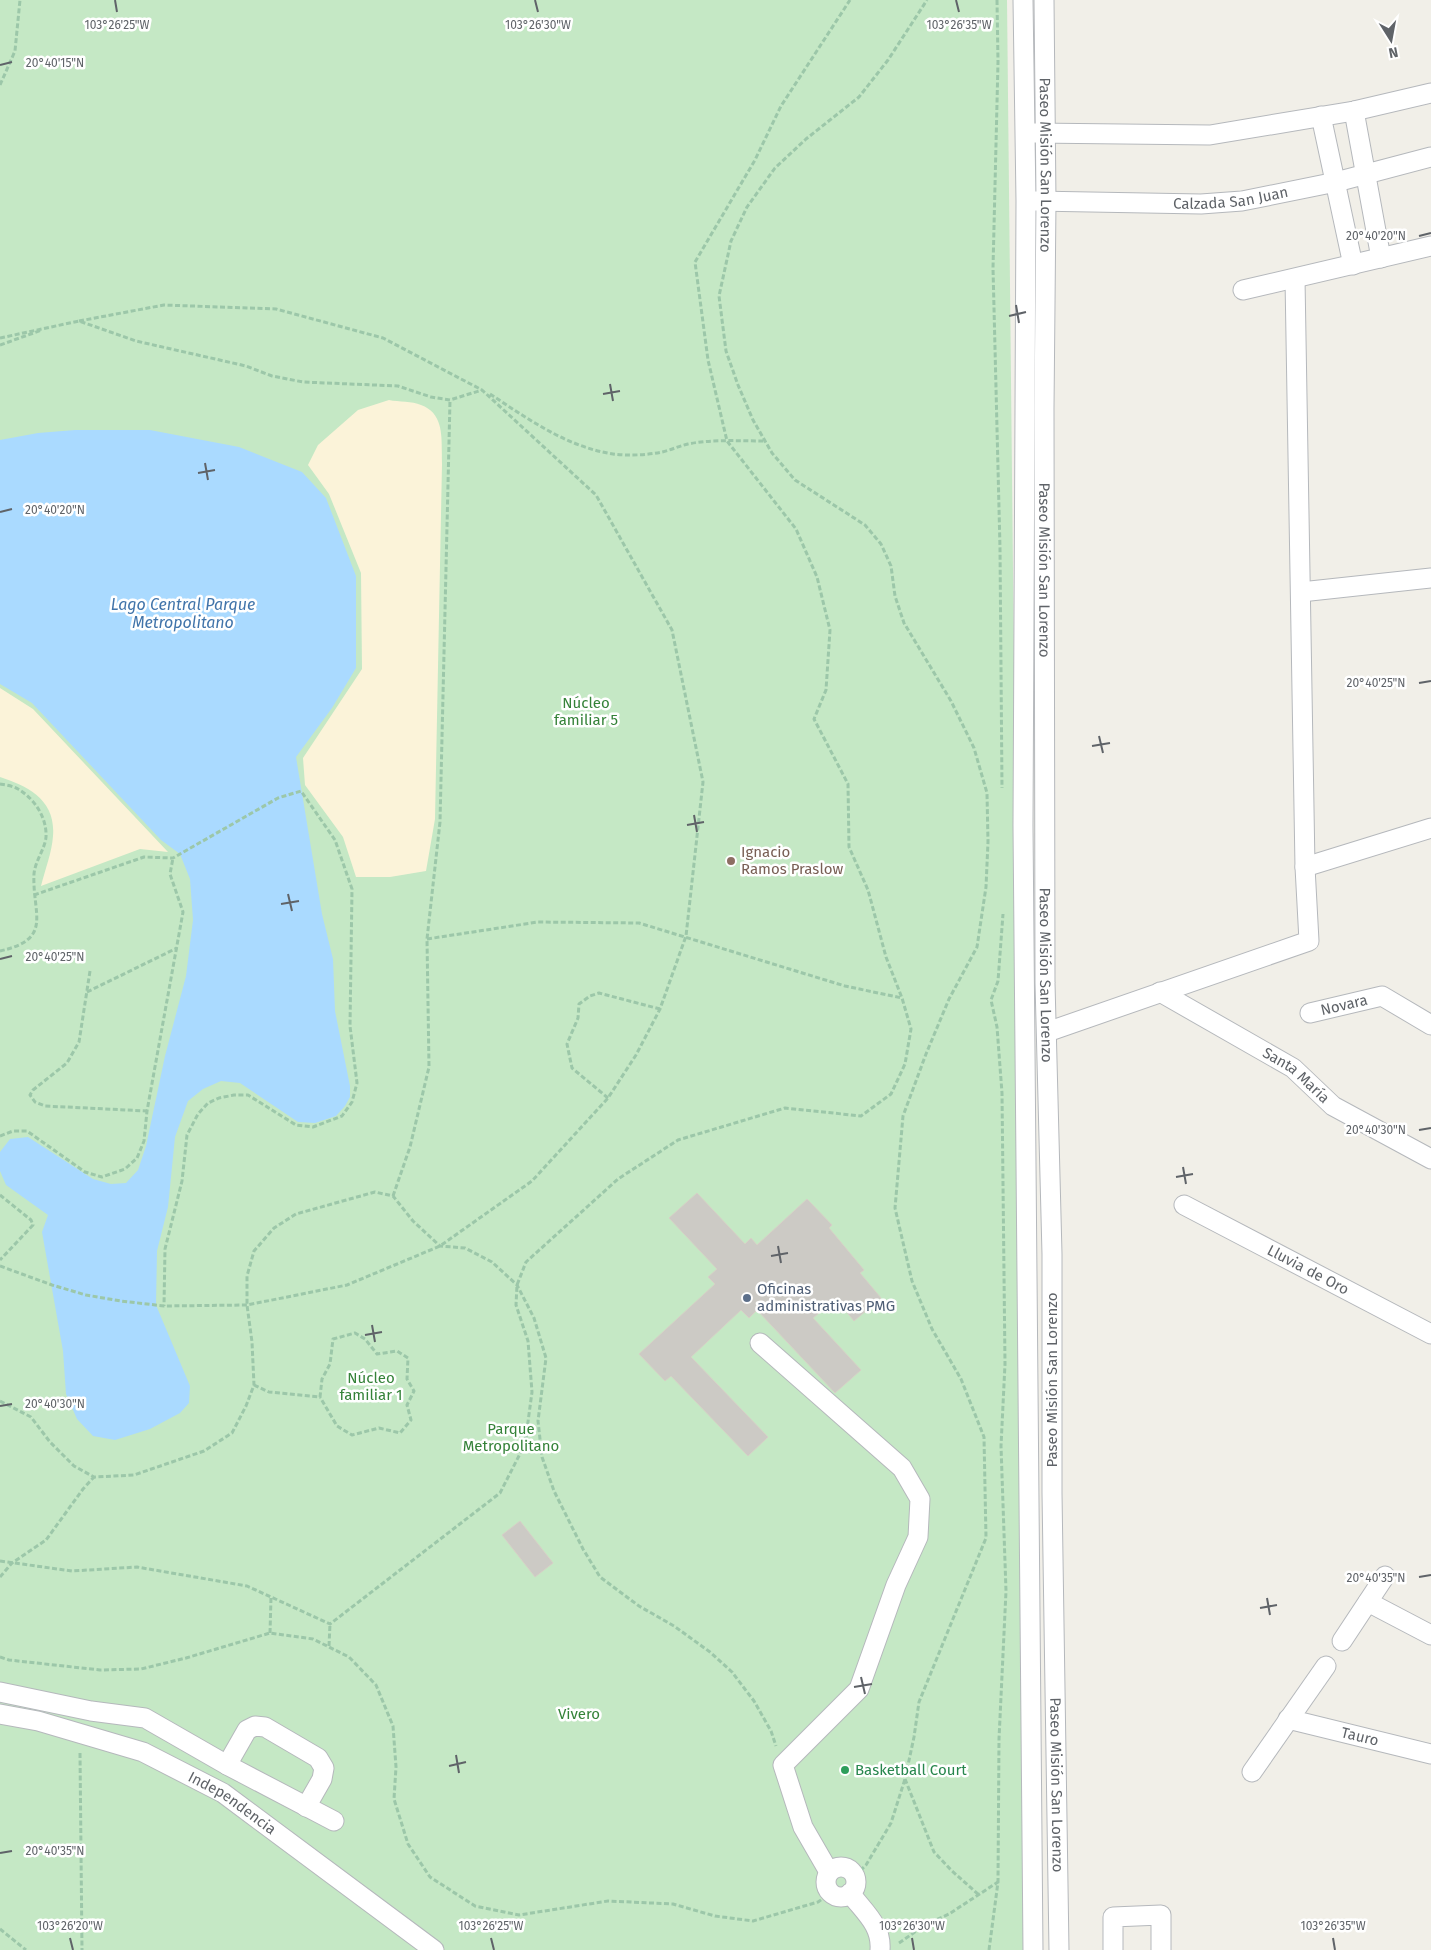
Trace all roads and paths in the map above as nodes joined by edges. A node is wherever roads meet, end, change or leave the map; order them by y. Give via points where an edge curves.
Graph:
1 (20, 0) edge
2 (850, 0) edge
3 (927, 0) edge
4 (997, 0) edge
5 (1024, 0) edge
6 (1044, 0) edge
7 (0, 85) edge
8 (1431, 93) edge
9 (1354, 111) junction
10 (1321, 116) junction
11 (1025, 133) junction
12 (1046, 133) junction
13 (1431, 157) edge
14 (1366, 174) junction
15 (1336, 182) junction
16 (1026, 201) junction
17 (1046, 201) junction
18 (1431, 246) edge
19 (1381, 258) junction
20 (1353, 265) junction
21 (1295, 279) junction
22 (1243, 290) dead end
23 (78, 321) junction
24 (54, 325) junction
25 (0, 338) edge
26 (0, 345) edge
27 (482, 390) junction
28 (450, 400) junction
29 (726, 440) junction
30 (765, 441) junction
31 (1431, 578) edge
32 (1301, 592) junction
33 (0, 784) edge
34 (1002, 792) dead end
35 (1431, 828) edge
36 (173, 858) junction
37 (1305, 867) junction
38 (34, 894) junction
39 (1004, 907) dead end
40 (686, 936) junction
41 (427, 938) junction
42 (177, 948) junction
43 (0, 951) edge
44 (90, 971) dead end
45 (86, 992) junction
46 (1160, 992) junction
47 (902, 998) junction
48 (660, 1009) junction
49 (1310, 1013) dead end
50 (1431, 1025) edge
51 (1047, 1032) junction
52 (608, 1098) junction
53 (147, 1111) junction
54 (0, 1136) edge
55 (1431, 1159) edge
56 (0, 1195) edge
57 (393, 1196) junction
58 (1184, 1205) dead end
59 (440, 1246) junction
60 (0, 1260) edge
61 (0, 1266) edge
62 (518, 1285) junction
63 (247, 1305) junction
64 (164, 1306) junction
65 (1431, 1334) edge
66 (760, 1343) dead end
67 (254, 1385) junction
68 (320, 1397) junction
69 (0, 1401) edge
70 (94, 1477) junction
71 (0, 1561) edge
72 (12, 1563) junction
73 (1385, 1576) dead end
74 (0, 1577) edge
75 (271, 1597) junction
76 (1368, 1602) junction
77 (330, 1624) junction
78 (270, 1633) junction
79 (1431, 1635) edge
80 (1342, 1641) dead end
81 (328, 1646) junction
82 (0, 1657) edge
83 (1326, 1666) dead end
84 (0, 1692) edge
85 (0, 1714) edge
86 (1288, 1719) junction
87 (80, 1734) junction
88 (1431, 1754) edge
89 (227, 1765) junction
90 (782, 1765) junction
91 (1252, 1772) dead end
92 (905, 1779) junction
93 (306, 1807) junction
94 (334, 1821) dead end
95 (829, 1872) junction
96 (998, 1882) junction
97 (852, 1885) junction
98 (831, 1893) junction
99 (979, 1895) junction
100 (0, 1929) edge
101 (888, 1948) edge
102 (26, 1950) edge
103 (82, 1950) edge
104 (434, 1950) edge
105 (989, 1950) edge
106 (1033, 1950) edge
107 (1059, 1950) edge
108 (1113, 1950) edge
109 (1161, 1950) edge

1 - 7 path via 15,52
2 - 29 path via 781,106 755,160 694,262 708,360
3 - 30 path via 888,60 859,97 775,168 747,207 732,241 719,296 726,351 753,420
4 - 34 path via 993,268
5 - 11 street, Paseo Misión San Lorenzo
6 - 12 street, Paseo Misión San Lorenzo
8 - 9 street
9 - 10 street
9 - 14 street
10 - 12 street via 1210,135
10 - 15 street
11 - 12 street
11 - 16 street, Paseo Misión San Lorenzo
12 - 17 street, Paseo Misión San Lorenzo
13 - 14 street, Calzada San Juan
14 - 15 street, Calzada San Juan
14 - 19 street
15 - 17 street, Calzada San Juan via 1242,201 1201,204
15 - 20 street
16 - 17 street, Calzada San Juan
16 - 106 street, Paseo Misión San Lorenzo via 1023,836
17 - 51 street, Paseo Misión San Lorenzo
18 - 19 street
19 - 20 street
20 - 21 street
21 - 22 street
21 - 32 street
23 - 24 path
23 - 27 path via 164,305 276,309 383,338
23 - 28 path via 136,342 246,366 272,376 332,384 398,386
24 - 25 path
24 - 26 path
27 - 28 path
27 - 29 path via 564,439 614,454 662,452 689,444
27 - 40 path via 596,495 672,630 703,782
28 - 41 path via 440,822
29 - 30 path
29 - 47 path via 796,529 817,577 830,630 826,690 814,719 848,784 848,847 868,890 886,957
30 - 92 path via 796,480 864,525 881,544 891,566 895,596 904,623 952,701 971,740 987,793 986,887 977,948 949,999 903,1116 895,1208 912,1281 932,1329 961,1379 984,1437 986,1538 919,1702
31 - 32 street
32 - 37 street
33 - 38 path via 18,789 32,800 43,817 46,838 34,871
35 - 37 street
36 - 38 path via 144,857
36 - 42 path via 170,874 183,912
36 - 64 path via 278,798 301,791 335,840 352,889 350,1026 357,1084 352,1102 342,1116 313,1127 296,1125 248,1095 219,1098 208,1103 198,1114 188,1135 182,1181 165,1249
37 - 46 street via 1309,941
38 - 43 path via 38,921 33,936 17,947
39 - 96 path via 998,981 991,1000 997,1027 1002,1093 1005,1364 1000,1446 1006,1592 999,1739
40 - 41 path via 639,923 538,922
40 - 47 path via 845,986
40 - 48 path
41 - 57 path via 429,1067 410,1147
42 - 45 path
42 - 53 path
44 - 45 path
45 - 53 path via 79,1042 67,1063 30,1095 35,1102 46,1106
46 - 51 street
46 - 55 street, Santa María via 1293,1068 1333,1106
47 - 62 path via 911,1028 905,1064 891,1094 861,1116 785,1108 678,1140 618,1179 533,1255 526,1262
48 - 52 path
48 - 52 path via 598,993 579,1004 578,1018 567,1044 572,1068
49 - 50 street, Novara via 1382,996
51 - 107 street, Paseo Misión San Lorenzo
52 - 59 path via 532,1181
53 - 54 path via 144,1141 137,1158 125,1169 102,1177 85,1172 27,1131 13,1131
56 - 60 path via 33,1225
57 - 59 path via 413,1221
57 - 63 path via 376,1192 333,1202 296,1214 274,1228 254,1251 247,1276
58 - 65 street, Lluvia de Oro
59 - 62 path via 465,1248 492,1262
59 - 63 path via 346,1285
61 - 64 path via 86,1294
62 - 77 path via 516,1305 528,1341 532,1392 525,1444 500,1492
62 - 90 path via 534,1318 546,1358 538,1421 542,1457 554,1491 583,1548 600,1577 639,1606 674,1626 732,1672 754,1701 770,1731
63 - 64 path
63 - 67 path
66 - 90 street via 902,1468 920,1499 918,1537 896,1585 859,1689
67 - 68 path via 269,1392
67 - 70 path via 232,1433 204,1451 134,1474
68 - 68 path via 322,1379 330,1364 333,1339 355,1333 377,1354 397,1351 408,1358 407,1379 414,1391 407,1405 411,1420 400,1433 379,1428 352,1435 337,1426
69 - 70 path via 31,1417 74,1466
70 - 72 path via 46,1540
71 - 72 path
72 - 74 path
72 - 75 path via 72,1571 137,1567 247,1586
73 - 76 street
75 - 77 path
75 - 78 path
76 - 79 street
76 - 80 street
77 - 81 path
78 - 81 path via 313,1639
78 - 82 path via 141,1669 100,1670
81 - 98 path via 349,1657 376,1685 393,1726 394,1799 408,1844 430,1877 474,1906 519,1915 608,1901 673,1904 715,1916 753,1921 818,1902
83 - 86 street
84 - 89 street via 91,1712 145,1718
85 - 87 street, Independencia
86 - 88 street, Tauro
86 - 91 street
87 - 103 path
87 - 104 street, Independencia via 143,1752 223,1793
89 - 93 street
89 - 93 street via 247,1730 255,1726 265,1727 318,1758 324,1768 322,1779
90 - 95 street via 803,1827
92 - 97 path via 891,1822
92 - 99 path via 934,1852
93 - 94 street
95 - 97 street via 842,1867 852,1872
95 - 98 street via 826,1885
96 - 99 path
96 - 105 path
97 - 98 street via 839,1897
97 - 101 street
99 - 101 path
100 - 102 path
108 - 109 street via 1114,1917 1161,1915

